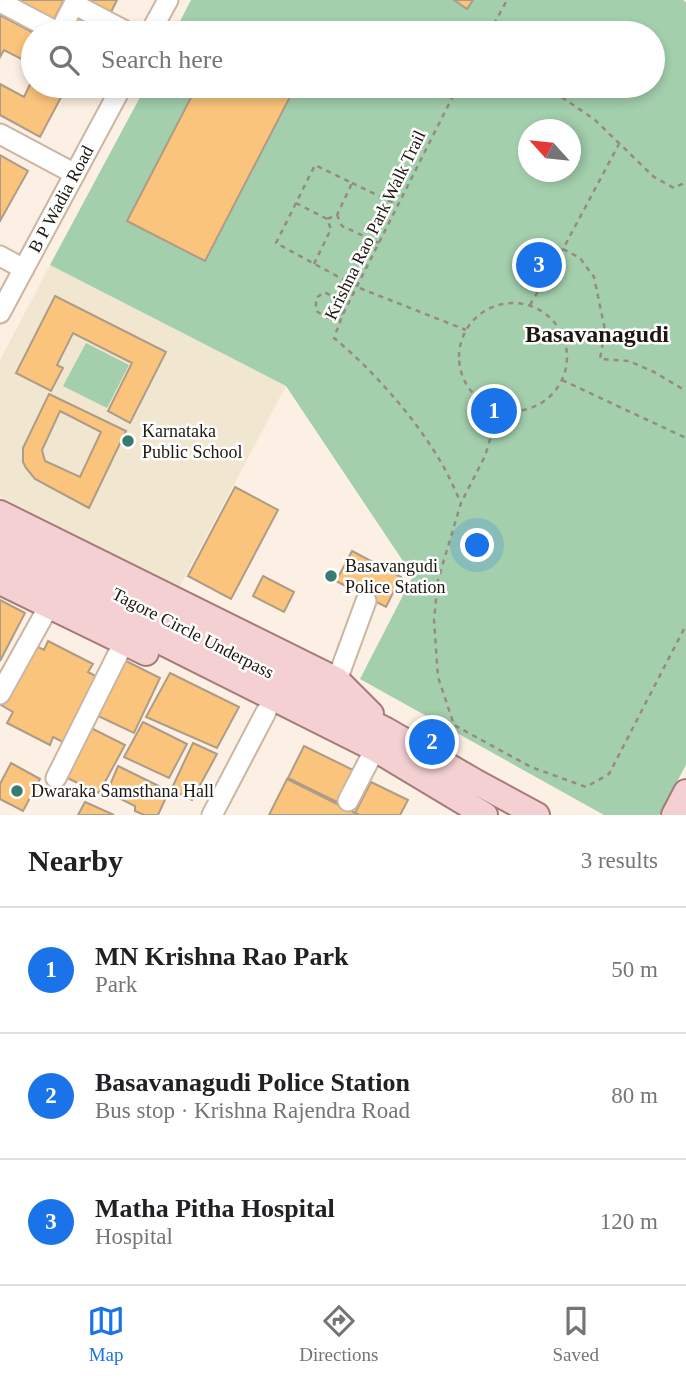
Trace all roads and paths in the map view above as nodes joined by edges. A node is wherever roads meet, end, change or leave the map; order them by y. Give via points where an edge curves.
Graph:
1 (168, 0) edge
2 (508, 0) edge
3 (4, 4) dead end
4 (36, 21) edge
5 (65, 21) edge
6 (105, 21) edge
7 (157, 21) edge
8 (496, 21) edge
9 (116, 98) edge
10 (452, 98) edge
11 (563, 98) edge
12 (0, 134) edge
13 (619, 144) junction
14 (75, 174) junction
15 (686, 182) edge
16 (352, 183) junction
17 (296, 203) junction
18 (398, 205) junction
19 (337, 215) junction
20 (327, 219) junction
21 (379, 243) junction
22 (563, 249) junction
23 (0, 257) edge
24 (314, 264) junction
25 (24, 269) junction
26 (357, 287) junction
27 (530, 305) junction
28 (335, 311) junction
29 (0, 313) edge
30 (343, 314) junction
31 (466, 330) junction
32 (562, 380) junction
33 (686, 391) edge
34 (499, 410) junction
35 (686, 438) edge
36 (461, 503) junction
37 (0, 513) edge
38 (0, 537) edge
39 (0, 561) edge
40 (0, 582) edge
41 (366, 601) dead end
42 (48, 606) junction
43 (686, 625) edge
44 (124, 642) junction
45 (337, 680) junction
46 (0, 694) edge
47 (266, 712) junction
48 (380, 740) junction
49 (56, 778) dead end
50 (686, 793) edge
51 (348, 801) dead end
52 (474, 812) edge
53 (212, 815) edge
54 (537, 815) edge
55 (674, 815) edge

1 - 7 street
2 - 8 path
3 - 4 street
5 - 6 street via 74,5
9 - 14 street, B P Wadia Road
10 - 18 path, Krishna Rao Park Walk Trail
11 - 13 path via 594,119
12 - 14 street
13 - 15 path via 654,177 674,188
13 - 22 path
14 - 25 street, B P Wadia Road
16 - 17 path via 316,165
16 - 18 path
16 - 19 path
17 - 20 path
17 - 24 path via 276,243
18 - 21 path, Krishna Rao Park Walk Trail
19 - 20 path
19 - 21 path via 342,226
20 - 24 path via 331,229
21 - 26 path, Krishna Rao Park Walk Trail
22 - 27 path
22 - 33 path via 580,258 594,277 605,330 600,359 629,361
23 - 25 street
24 - 26 path
25 - 29 street, B P Wadia Road
26 - 30 path, Krishna Rao Park Walk Trail
26 - 31 path
27 - 31 path via 494,306
27 - 32 path via 559,327 566,344
28 - 28 path via 328,318 316,311 316,298 324,292 336,298
28 - 30 path
30 - 36 path, Krishna Rao Park Walk Trail via 334,338 382,383 424,436
31 - 34 path via 459,354 463,379 471,393
32 - 34 path via 552,396 536,407 518,412
32 - 35 path
34 - 36 path via 485,456
36 - 43 path via 438,580 434,620 438,677 454,725 531,767 586,787 609,774
37 - 45 main road
38 - 48 main road, Tagore Circle Underpass
39 - 48 main road, Tagore Circle Underpass
40 - 42 main road
41 - 45 street
42 - 44 main road
42 - 46 street
44 - 47 main road
44 - 49 street
45 - 48 main road
47 - 48 main road via 326,740
47 - 53 street
48 - 51 street
48 - 52 main road
48 - 54 main road
50 - 55 main road

